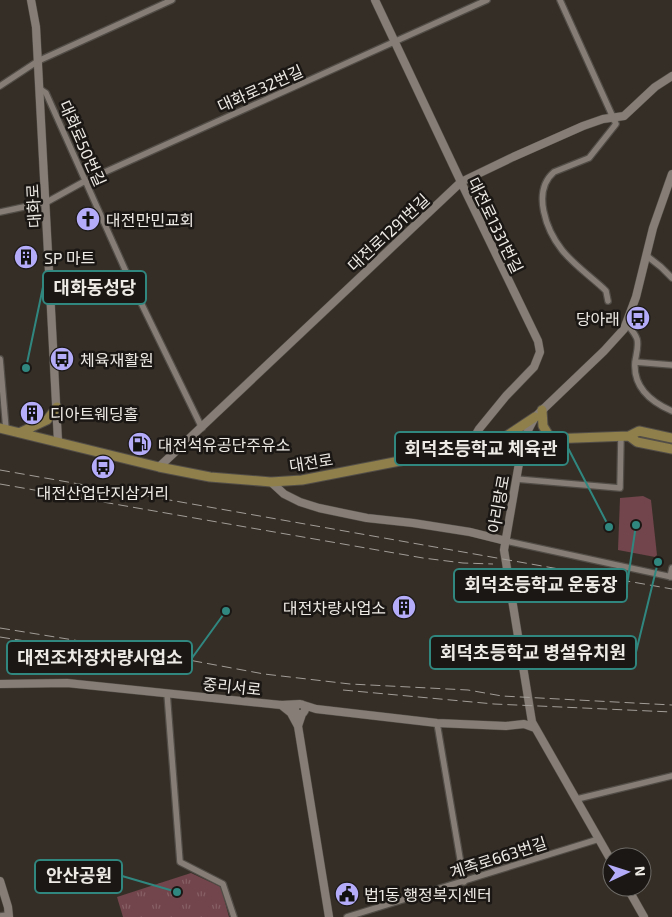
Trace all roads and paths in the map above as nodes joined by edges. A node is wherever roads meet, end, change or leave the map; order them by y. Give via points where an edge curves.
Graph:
1 (30, 0) edge
2 (172, 0) edge
3 (375, 0) edge
4 (486, 0) edge
5 (560, 0) edge
6 (394, 42) junction
7 (38, 61) junction
8 (672, 76) edge
9 (0, 86) edge
10 (40, 89) junction
11 (613, 117) junction
12 (672, 174) edge
13 (85, 181) junction
14 (461, 182) junction
15 (47, 202) junction
16 (0, 212) edge
17 (647, 256) junction
18 (672, 278) edge
19 (608, 301) dead end
20 (626, 323) junction
21 (0, 359) edge
22 (635, 362) junction
23 (672, 365) edge
24 (56, 407) junction
25 (542, 410) junction
26 (672, 411) edge
27 (535, 416) junction
28 (3, 428) edge
29 (202, 428) junction
30 (22, 432) junction
31 (625, 436) junction
32 (672, 438) edge
33 (551, 439) junction
34 (523, 440) junction
35 (58, 442) junction
36 (493, 444) junction
37 (468, 448) junction
38 (672, 449) edge
39 (160, 467) junction
40 (516, 479) junction
41 (271, 482) junction
42 (506, 541) junction
43 (672, 568) edge
44 (671, 577) edge
45 (0, 684) edge
46 (167, 693) junction
47 (283, 706) junction
48 (315, 710) junction
49 (531, 714) junction
50 (299, 716) junction
51 (437, 723) junction
52 (524, 724) junction
53 (535, 728) junction
54 (672, 776) edge
55 (577, 799) junction
56 (599, 839) junction
57 (604, 847) edge
58 (0, 881) edge
59 (464, 882) junction
60 (633, 897) edge
61 (0, 898) edge
62 (5, 916) edge
63 (234, 917) edge
64 (329, 917) edge
65 (347, 917) edge
66 (644, 917) edge

1 - 7 main road, 대화로
2 - 7 street
3 - 6 main road, 대전로1331번길
4 - 6 street, 대화로32번길
5 - 11 street
6 - 13 street, 대화로32번길
6 - 14 main road, 대전로1331번길
7 - 9 street
7 - 10 main road, 대화로
8 - 11 main road, 대전로1291번길 via 624,116
10 - 13 street, 대화로50번길 via 46,93
10 - 15 main road, 대화로
11 - 14 main road, 대전로1291번길 via 583,126
11 - 19 street via 616,124 589,158 550,176 544,187 543,206 545,218 563,251 606,291
12 - 17 main road, 아리랑로
13 - 15 street, 대화로32번길
13 - 29 street, 대화로50번길
14 - 29 main road, 대전로1291번길
14 - 37 main road, 대전로1331번길 via 538,341 540,352 534,367 479,429
15 - 16 street, 대화로32번길
15 - 24 main road, 대화로
17 - 18 street
17 - 20 main road, 아리랑로
20 - 22 street via 637,340
20 - 25 main road, 아리랑로 via 617,338
21 - 28 street
22 - 23 street
22 - 26 street via 635,372 644,392 653,402
24 - 30 main road via 47,420
24 - 35 main road, 대화로
25 - 27 main road, 아리랑로
25 - 33 main road via 543,426
27 - 34 main road, 아리랑로
27 - 36 main road
28 - 30 main road, 대전로
29 - 39 main road, 대전로1291번길
30 - 35 main road, 대전로
31 - 32 main road, 대전로 via 639,431
31 - 33 main road, 대전로
31 - 38 main road, 대전로 via 637,442
31 - 40 street via 620,488
33 - 34 main road, 대전로
34 - 36 main road, 대전로
34 - 40 main road, 아리랑로
35 - 39 main road, 대전로
36 - 37 main road, 대전로
37 - 41 main road, 대전로 via 302,480
39 - 41 main road, 대전로 via 210,477
40 - 42 main road, 아리랑로
41 - 42 main road via 292,498 319,508 470,532
42 - 44 street
42 - 49 main road, 아리랑로 via 505,559
43 - 44 street
45 - 46 main road, 중리서로 via 67,683
46 - 47 main road, 중리서로
46 - 63 street via 180,862 223,884
47 - 50 main road, 중리서로
47 - 50 main road
48 - 50 main road
48 - 50 main road
48 - 51 main road
49 - 52 main road
49 - 53 main road, 아리랑로
50 - 64 main road
51 - 52 main road
51 - 59 street
52 - 53 main road
53 - 55 main road, 아리랑로
54 - 55 street
55 - 56 main road, 아리랑로
56 - 57 main road, 아리랑로
56 - 59 street, 계족로663번길
58 - 62 main road via 8,908
59 - 65 street, 계족로663번길
60 - 66 main road
61 - 62 main road

